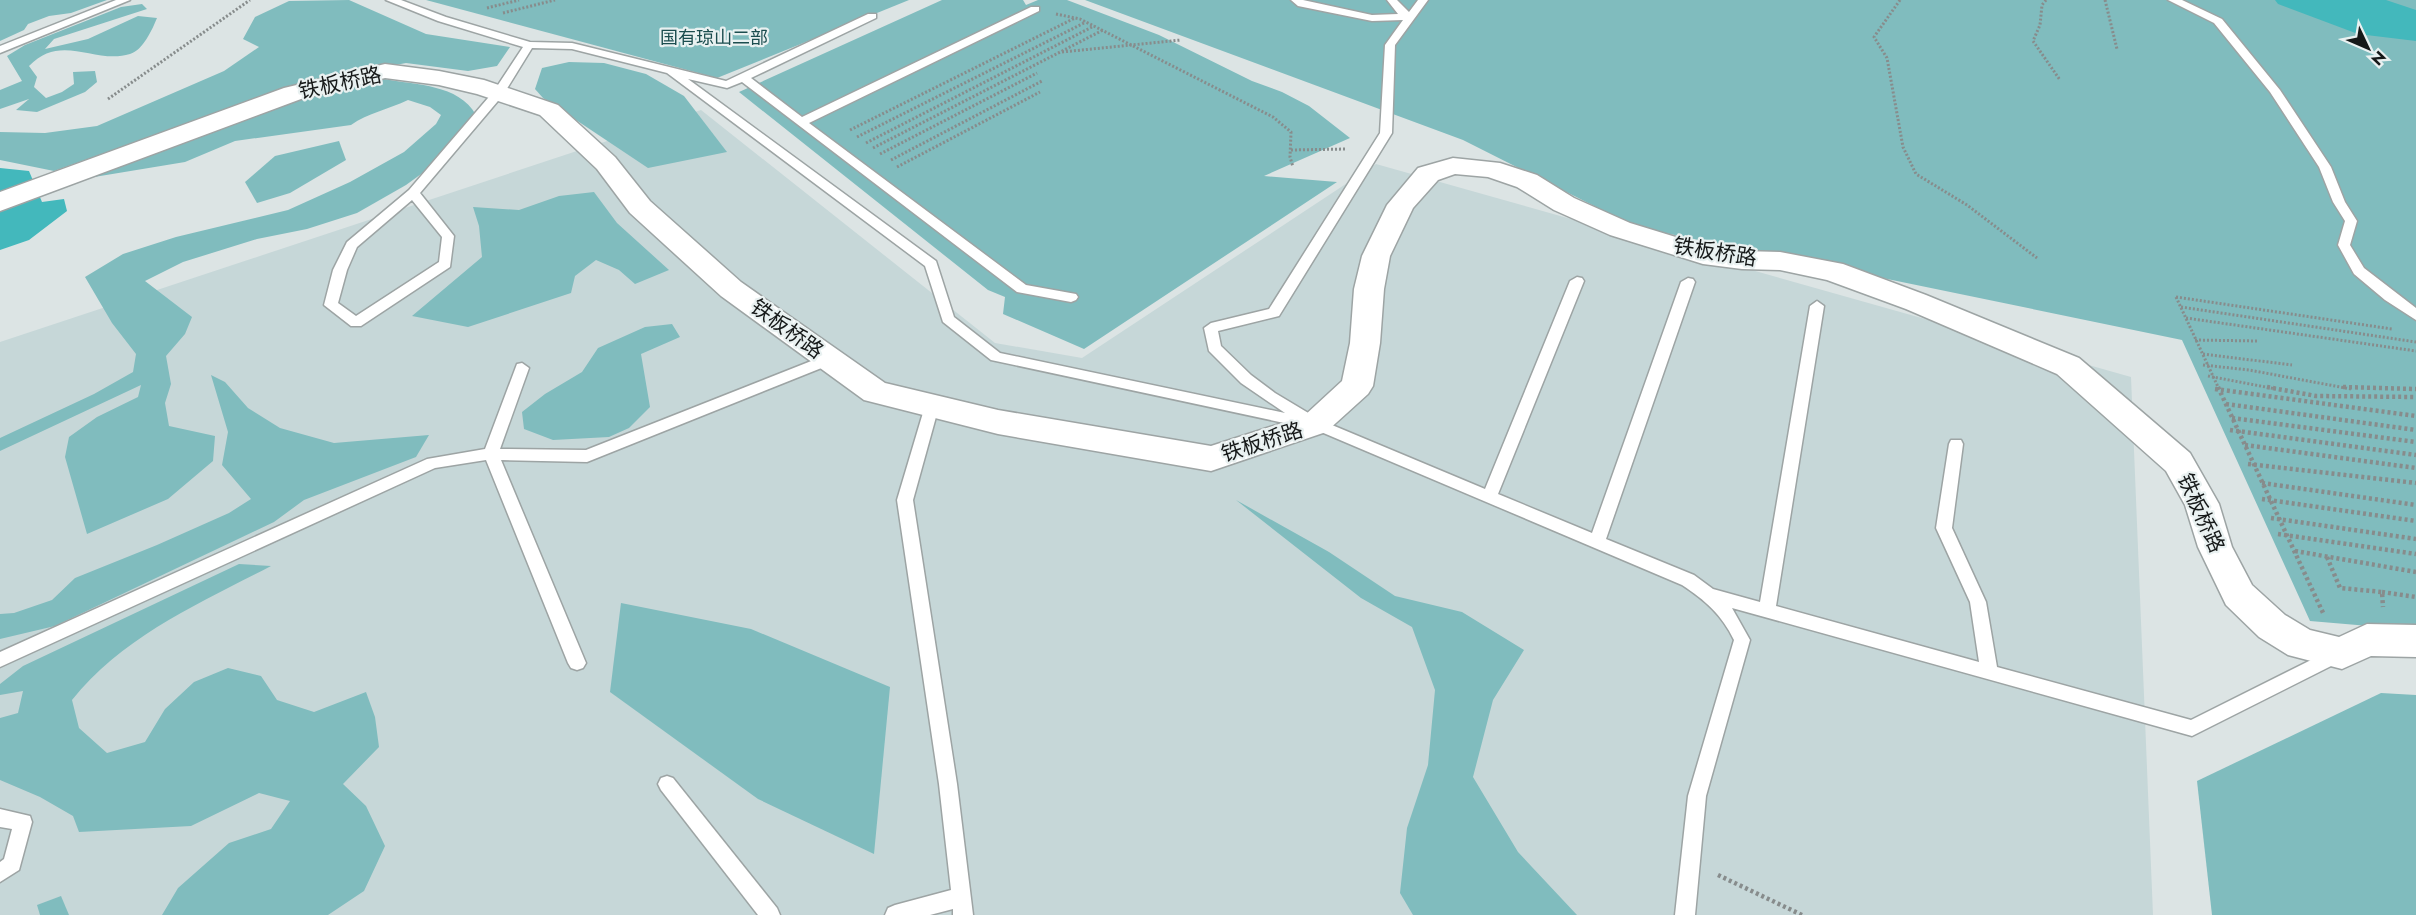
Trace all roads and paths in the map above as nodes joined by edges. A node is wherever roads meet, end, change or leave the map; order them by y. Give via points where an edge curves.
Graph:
1 (125, 0) edge
2 (250, 0) edge
3 (391, 0) edge
4 (555, 0) edge
5 (1296, 0) edge
6 (1392, 0) edge
7 (1423, 0) edge
8 (1900, 0) edge
9 (2046, 0) edge
10 (2105, 0) edge
11 (2173, 0) edge
12 (1035, 9) joint
13 (872, 16) dead end
14 (1410, 17) junction
15 (1075, 18) junction
16 (1087, 22) junction
17 (459, 24) junction
18 (1095, 26) junction
19 (1103, 30) junction
20 (1181, 40) dead end
21 (529, 45) junction
22 (1133, 45) junction
23 (2117, 49) dead end
24 (0, 50) edge
25 (1060, 52) junction
26 (671, 71) junction
27 (1037, 73) dead end
28 (742, 77) junction
29 (2060, 80) dead end
30 (1042, 81) dead end
31 (1040, 92) dead end
32 (499, 93) junction
33 (108, 99) dead end
34 (801, 122) junction
35 (1377, 148) junction
36 (1291, 150) junction
37 (851, 160) junction
38 (1293, 167) dead end
39 (413, 193) junction
40 (0, 202) edge
41 (2037, 258) dead end
42 (1577, 281) dead end
43 (1688, 282) dead end
44 (1071, 297) dead end
45 (1817, 306) dead end
46 (2181, 307) junction
47 (2416, 315) edge
48 (2185, 318) junction
49 (2393, 329) dead end
50 (2195, 340) junction
51 (2258, 342) dead end
52 (2416, 342) edge
53 (2416, 351) edge
54 (2203, 354) junction
55 (829, 359) junction
56 (2205, 365) junction
57 (2292, 365) dead end
58 (522, 368) dead end
59 (2211, 377) junction
60 (2217, 389) junction
61 (2416, 389) edge
62 (2416, 397) edge
63 (2226, 404) junction
64 (932, 406) junction
65 (2416, 416) edge
66 (2232, 417) junction
67 (1315, 424) junction
68 (2230, 430) dead end
69 (2416, 430) edge
70 (2238, 431) junction
71 (2416, 442) edge
72 (1956, 444) dead end
73 (2245, 445) junction
74 (491, 454) junction
75 (2416, 455) edge
76 (2251, 464) junction
77 (2416, 468) edge
78 (2262, 483) junction
79 (2416, 483) edge
80 (1489, 497) junction
81 (2262, 499) dead end
82 (2270, 500) junction
83 (2416, 505) edge
84 (2271, 518) dead end
85 (2280, 520) junction
86 (2416, 521) edge
87 (2278, 534) dead end
88 (2287, 535) junction
89 (2416, 539) edge
90 (1597, 542) junction
91 (2294, 551) junction
92 (2416, 554) edge
93 (2327, 557) junction
94 (2416, 572) edge
95 (2382, 592) junction
96 (1709, 594) junction
97 (2416, 597) edge
98 (1767, 610) junction
99 (2384, 614) dead end
100 (2416, 641) edge
101 (2342, 653) junction
102 (0, 660) edge
103 (577, 663) dead end
104 (1989, 672) junction
105 (667, 784) dead end
106 (0, 818) edge
107 (1690, 862) junction
108 (0, 873) edge
109 (962, 906) edge
110 (770, 915) edge
111 (895, 915) edge
112 (1685, 915) edge
113 (1802, 915) edge

1 - 24 lane
2 - 33 path
3 - 17 lane
4 - 17 path
5 - 14 lane via 1372,18
6 - 14 lane
7 - 14 lane
8 - 41 path via 1874,37 1887,58 1903,147 1916,174 1967,205
9 - 29 path via 2033,41
10 - 23 path
11 - 47 lane via 2218,21 2274,90 2325,167 2351,221 2344,245 2360,271
12 - 15 path
12 - 34 lane
13 - 28 lane
14 - 35 lane via 1390,45 1386,133
15 - 16 path
15 - 37 path
16 - 18 path
16 - 37 path
17 - 21 lane
18 - 19 path
18 - 37 path
19 - 22 path
19 - 25 path
20 - 22 path
21 - 26 lane via 572,46
21 - 32 lane
22 - 25 path
22 - 36 path via 1274,117 1291,132
25 - 37 path
26 - 28 lane via 727,85
26 - 67 lane via 931,264 948,319 996,357
27 - 37 path
28 - 34 lane
30 - 37 path
31 - 37 path
32 - 39 lane
32 - 40 street, 铁板桥路 via 439,78 385,71 293,93
32 - 55 street, 铁板桥路 via 549,110 606,163 640,207 731,289
34 - 37 lane
35 - 36 path
35 - 67 lane via 1274,313 1211,328 1214,348 1246,379
36 - 38 path
37 - 44 lane via 1022,289
39 - 39 lane via 352,245 340,270 331,305 356,323 445,264 448,236
42 - 80 lane
43 - 90 lane
45 - 98 lane
46 - 48 path
46 - 49 path via 2176,297
46 - 52 path
48 - 50 path
48 - 53 path
50 - 51 path
50 - 54 path
54 - 56 path
54 - 57 path
55 - 64 street, 铁板桥路 via 875,392
55 - 74 lane via 587,456
56 - 59 path
56 - 61 path via 2354,388
58 - 74 lane
59 - 60 path
59 - 62 path via 2316,396
60 - 63 path
60 - 65 path
63 - 66 path
63 - 69 path
64 - 67 street, 铁板桥路 via 998,422 1211,459
64 - 109 lane via 905,500 948,784
66 - 70 path
66 - 71 path
67 - 80 lane
67 - 101 street, 铁板桥路 via 1357,386 1376,256 1401,205 1428,174 1453,166 1491,169 1527,181 1564,204 1657,242 1703,255 1780,261 1833,271 2068,366 2178,462 2202,504 2215,547 2239,595 2272,626 2301,644
68 - 70 path
70 - 73 path
70 - 75 path
72 - 104 lane via 1944,528 1978,602
73 - 76 path
73 - 77 path
74 - 102 lane via 432,463
74 - 103 lane
76 - 78 path
76 - 79 path
78 - 82 path
78 - 83 path
80 - 90 lane
81 - 82 path
82 - 85 path
82 - 86 path
84 - 85 path
85 - 88 path
85 - 89 path
87 - 88 path
88 - 91 path
88 - 92 path
90 - 96 lane via 1688,580
91 - 93 path
91 - 101 path
93 - 94 path
93 - 95 path via 2340,588
95 - 97 path
95 - 99 path
96 - 98 lane
96 - 107 lane via 1731,615 1742,640 1697,796
98 - 104 lane
100 - 101 street via 2367,639
101 - 104 lane via 2192,728
105 - 110 lane
106 - 108 lane via 23,822 12,864
107 - 112 lane
107 - 113 path
109 - 111 lane

